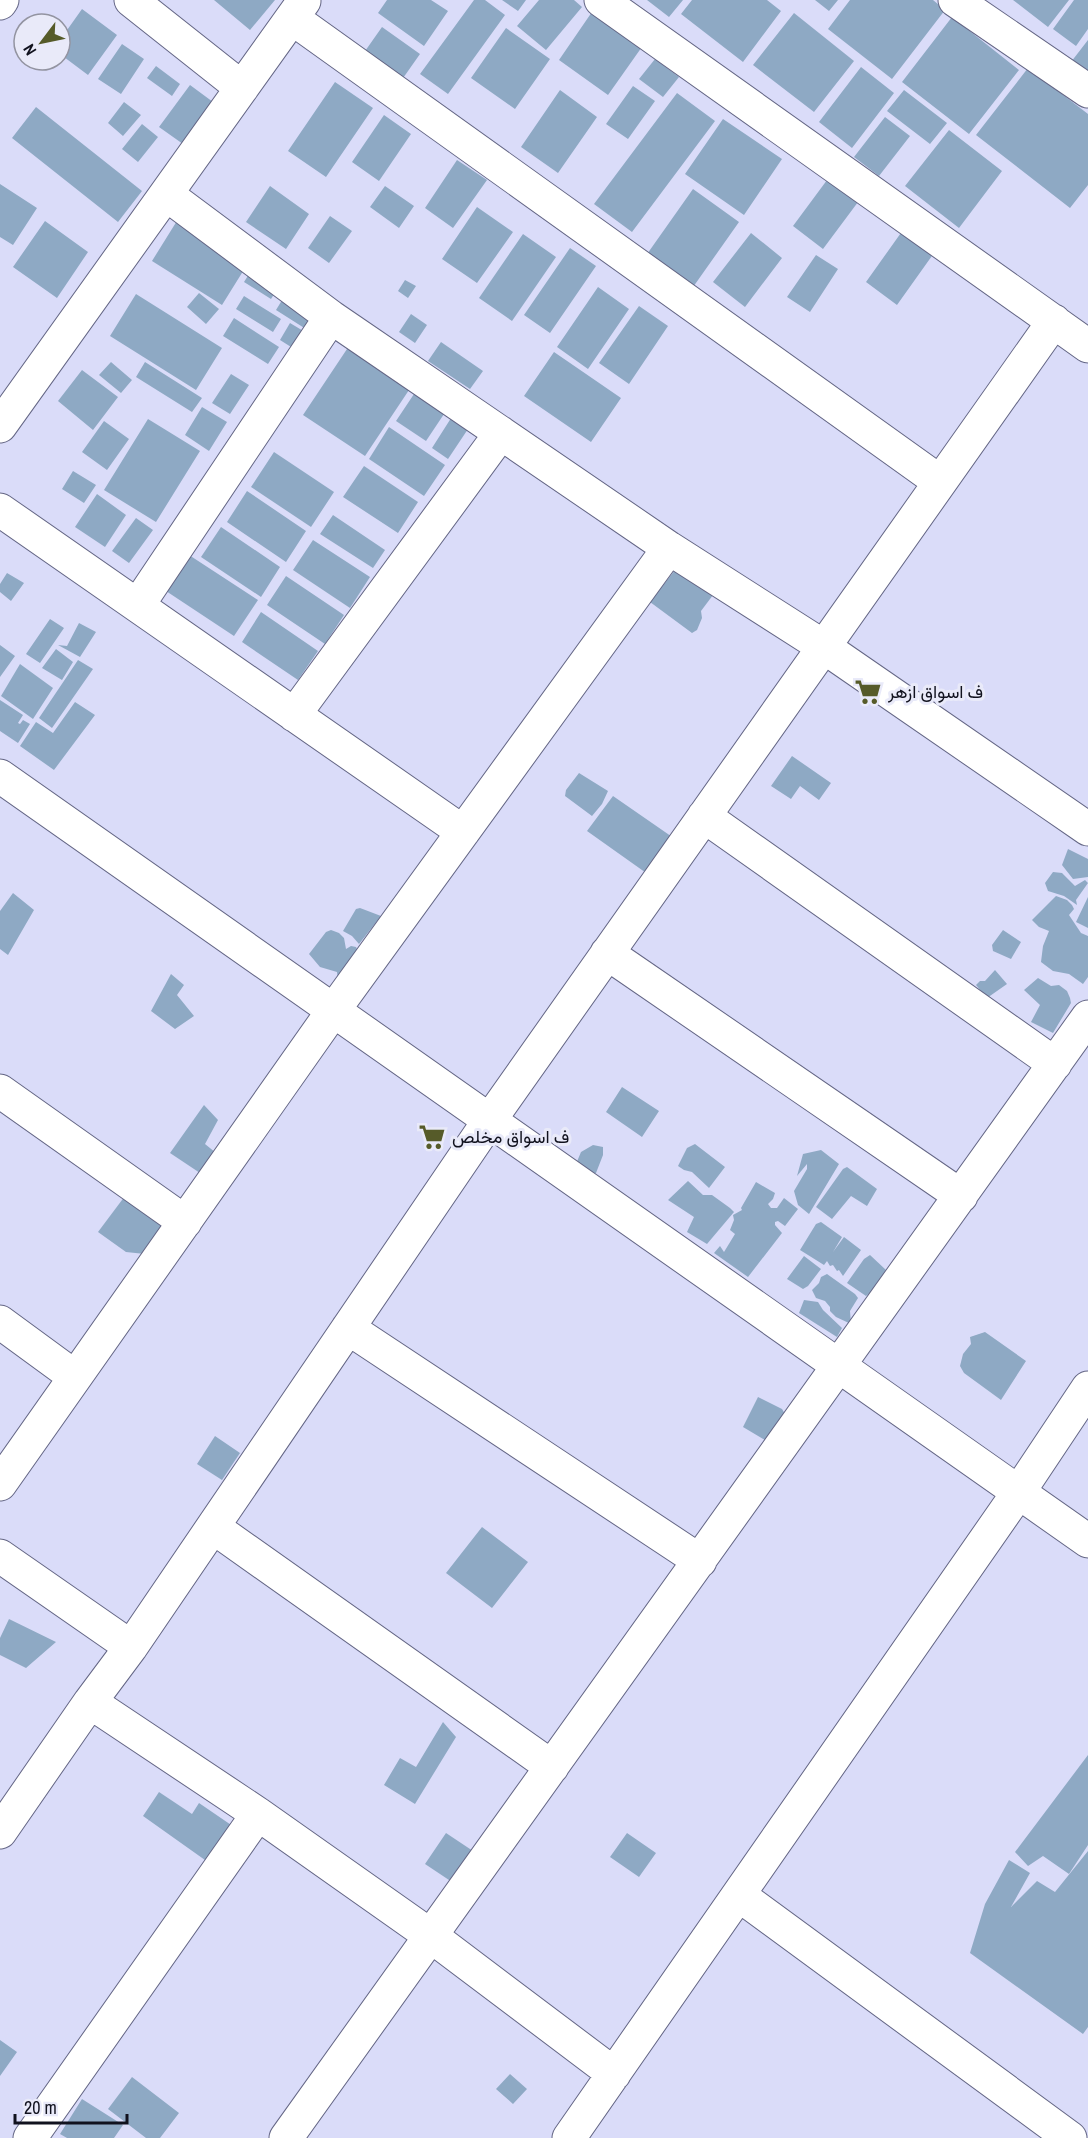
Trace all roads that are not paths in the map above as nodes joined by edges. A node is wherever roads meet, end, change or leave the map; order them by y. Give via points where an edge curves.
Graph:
1 (131, 0) edge
2 (601, 0) edge
3 (955, 0) edge
4 (299, 9) edge
5 (242, 88) junction
6 (1088, 91) edge
7 (166, 194) junction
8 (331, 316) junction
9 (1054, 321) junction
10 (1088, 346) edge
11 (0, 426) edge
12 (501, 433) junction
13 (940, 482) junction
14 (0, 510) edge
15 (669, 548) junction
16 (138, 605) junction
17 (824, 647) junction
18 (294, 715) junction
19 (0, 776) edge
20 (705, 816) junction
21 (1088, 830) edge
22 (463, 832) junction
23 (607, 953) junction
24 (333, 1011) junction
25 (1088, 1017) edge
26 (1055, 1064) junction
27 (0, 1091) edge
28 (489, 1121) junction
29 (961, 1196) junction
30 (185, 1222) junction
31 (0, 1322) edge
32 (348, 1328) junction
33 (839, 1367) junction
34 (75, 1377) junction
35 (1088, 1389) edge
36 (0, 1484) edge
37 (1018, 1493) junction
38 (213, 1527) junction
39 (1088, 1541) edge
40 (0, 1556) edge
41 (700, 1561) junction
42 (132, 1647) junction
43 (90, 1702) junction
44 (552, 1767) junction
45 (9, 1798) edge
46 (258, 1814) junction
47 (0, 1832) edge
48 (739, 1895) junction
49 (431, 1936) junction
50 (614, 2074) junction
51 (30, 2138) edge
52 (286, 2138) edge
53 (570, 2138) edge
54 (1070, 2138) edge

1 - 5 street
2 - 9 street
3 - 6 street
4 - 5 street
4 - 13 street
5 - 7 street
7 - 8 street
7 - 11 street
8 - 12 street
8 - 16 street
9 - 10 street
9 - 13 street
12 - 15 street
12 - 18 street
13 - 17 street
14 - 16 street
15 - 17 street
15 - 22 street
16 - 18 street
17 - 20 street
17 - 21 street
18 - 22 street
19 - 24 street
20 - 23 street
20 - 26 street
22 - 24 street
23 - 28 street
23 - 29 street
24 - 28 street
24 - 30 street
25 - 26 street
26 - 29 street
27 - 30 street
28 - 32 street
28 - 33 street
29 - 33 street
30 - 34 street
31 - 34 street
32 - 38 street
32 - 41 street
33 - 37 street
33 - 41 street
34 - 36 street
35 - 37 street
37 - 39 street
37 - 48 street
38 - 42 street
38 - 44 street
40 - 42 street
41 - 44 street
42 - 43 street
43 - 45 street
43 - 46 street
44 - 49 street
45 - 47 street
46 - 49 street
46 - 51 street
48 - 50 street
48 - 54 street
49 - 50 street
49 - 52 street
50 - 53 street

